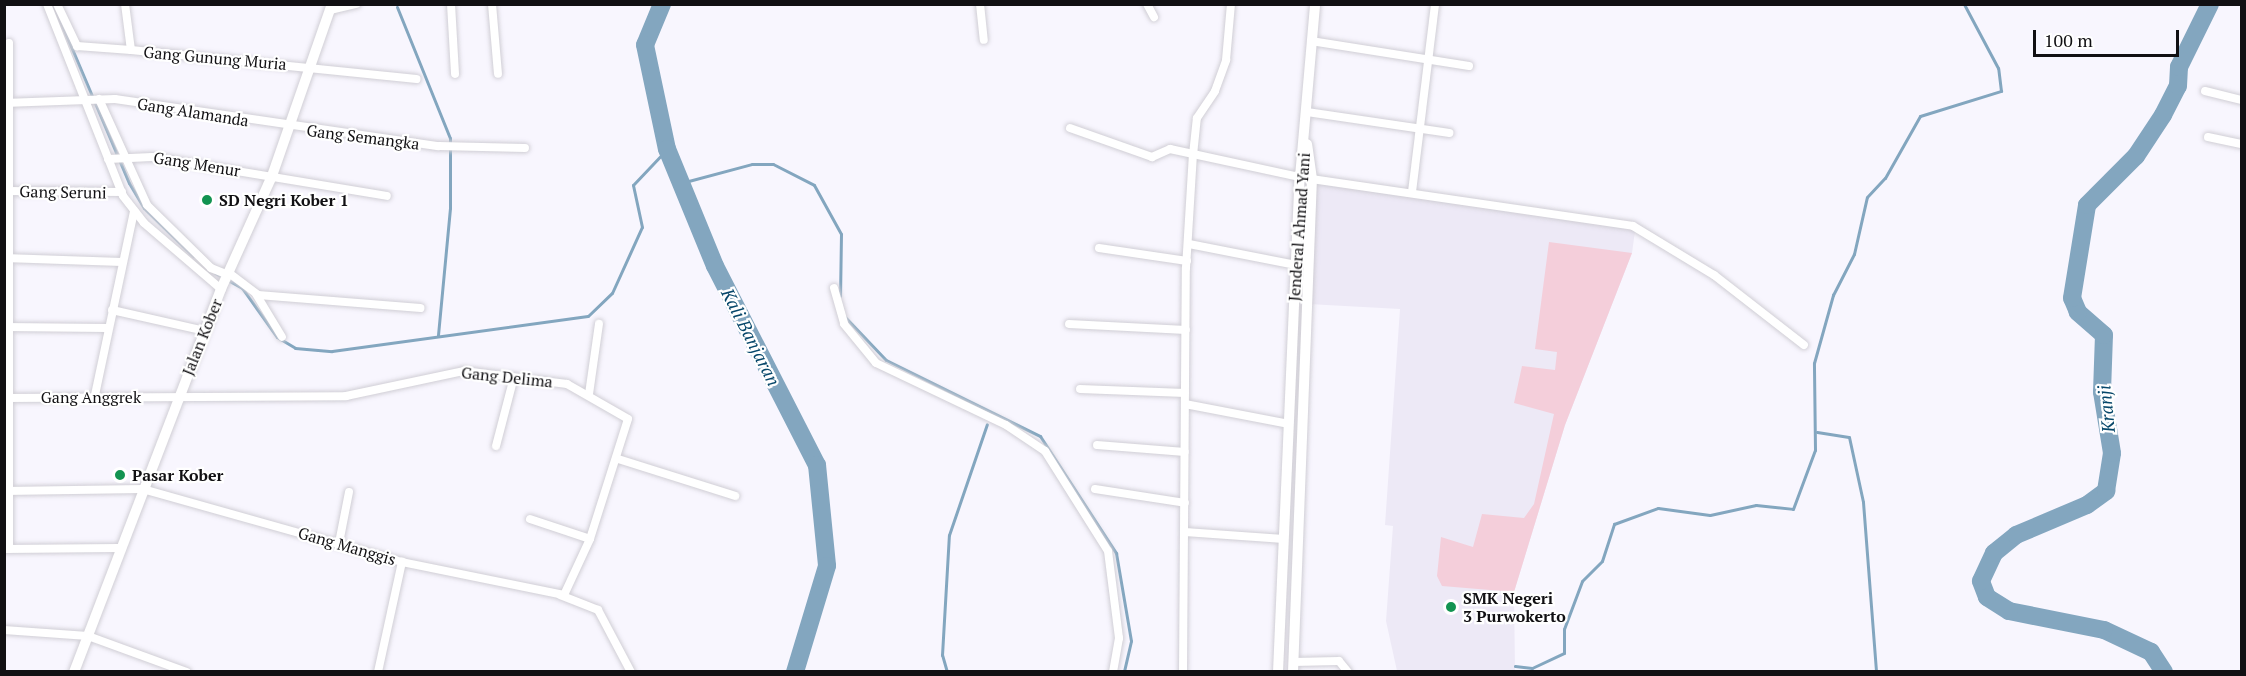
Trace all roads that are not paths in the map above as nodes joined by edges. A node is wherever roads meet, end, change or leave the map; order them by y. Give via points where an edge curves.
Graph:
1 (48, 4) edge
2 (57, 4) edge
3 (125, 4) edge
4 (356, 4) edge
5 (451, 4) edge
6 (492, 4) edge
7 (980, 4) edge
8 (1147, 4) edge
9 (1231, 4) edge
10 (1315, 4) edge
11 (1435, 4) edge
12 (331, 7) edge
13 (1154, 17) dead end
14 (984, 40) dead end
15 (1311, 42) junction
16 (9, 43) dead end
17 (131, 50) junction
18 (1429, 60) junction
19 (1470, 66) dead end
20 (309, 67) junction
21 (455, 74) dead end
22 (498, 74) dead end
23 (417, 79) dead end
24 (2205, 91) dead end
25 (94, 99) junction
26 (2241, 100) edge
27 (6, 103) edge
28 (1306, 112) junction
29 (288, 128) junction
30 (1070, 128) dead end
31 (1420, 128) junction
32 (1449, 133) dead end
33 (2208, 137) dead end
34 (1306, 138) junction
35 (2241, 144) edge
36 (525, 148) dead end
37 (1193, 155) junction
38 (117, 157) junction
39 (272, 176) junction
40 (1300, 177) junction
41 (1312, 179) junction
42 (6, 191) edge
43 (122, 192) junction
44 (1412, 192) junction
45 (387, 196) dead end
46 (134, 211) junction
47 (1189, 244) junction
48 (1100, 248) dead end
49 (6, 258) edge
50 (1187, 261) junction
51 (122, 262) junction
52 (1296, 265) junction
53 (226, 279) junction
54 (834, 288) dead end
55 (256, 294) junction
56 (420, 308) dead end
57 (112, 309) junction
58 (599, 324) dead end
59 (1069, 324) dead end
60 (6, 327) edge
61 (107, 328) junction
62 (1186, 330) junction
63 (204, 331) junction
64 (282, 337) dead end
65 (1804, 345) dead end
66 (514, 376) junction
67 (1080, 388) dead end
68 (1185, 393) junction
69 (590, 394) junction
70 (95, 395) junction
71 (6, 398) edge
72 (178, 398) junction
73 (1185, 404) junction
74 (1289, 424) junction
75 (1097, 445) dead end
76 (496, 446) dead end
77 (1185, 452) junction
78 (618, 459) junction
79 (143, 489) junction
80 (1095, 489) dead end
81 (7, 491) edge
82 (349, 492) dead end
83 (735, 496) dead end
84 (1185, 503) junction
85 (530, 519) dead end
86 (1185, 532) junction
87 (590, 539) junction
88 (1284, 539) junction
89 (339, 543) junction
90 (119, 548) junction
91 (7, 549) edge
92 (402, 562) junction
93 (556, 594) junction
94 (4, 630) edge
95 (88, 636) junction
96 (1279, 641) junction
97 (1294, 641) junction
98 (1293, 667) edge
99 (74, 672) edge
100 (187, 672) edge
101 (378, 672) edge
102 (631, 672) edge
103 (1113, 672) edge
104 (1183, 672) edge
105 (1278, 672) edge
106 (1348, 672) edge

1 - 25 street
2 - 17 street via 77,45
3 - 17 street, Gang Gunung Muria
4 - 12 street
5 - 21 street
6 - 22 street
7 - 14 street
8 - 13 street
9 - 37 street via 1226,60 1215,91 1197,118
10 - 15 main road
11 - 18 street
12 - 20 main road, Jalan Kober
15 - 18 street
15 - 28 main road
16 - 27 street
17 - 20 street, Gang Gunung Muria
18 - 19 street
18 - 31 street
20 - 23 street, Gang Gunung Muria
20 - 29 main road, Jalan Kober
24 - 26 street
25 - 27 street, Gang Alamanda
25 - 29 street, Gang Alamanda
25 - 38 street
25 - 38 street
27 - 42 street
28 - 31 street
28 - 34 main road
29 - 36 street, Gang Semangka via 439,146
29 - 39 main road, Jalan Kober
30 - 37 street via 1152,157 1164,148
31 - 32 street
31 - 44 street
33 - 35 street
34 - 40 main road, Jenderal Ahmad Yani
34 - 41 main road, Jenderal Ahmad Yani
37 - 40 street
37 - 47 street
38 - 39 street, Gang Menur
38 - 43 street
38 - 53 street via 147,205 196,256
39 - 45 street, Gang Menur
39 - 53 main road, Jalan Kober
40 - 52 main road, Jenderal Ahmad Yani
41 - 44 street
41 - 97 main road, Jenderal Ahmad Yani
42 - 43 street, Gang Seruni
42 - 49 street
43 - 46 street
44 - 65 street via 1633,226 1714,275
46 - 51 street
46 - 53 street
47 - 50 street
47 - 52 street
48 - 50 street
49 - 51 street
49 - 60 street
50 - 62 street
51 - 57 street
52 - 74 main road, Jenderal Ahmad Yani
53 - 55 street
53 - 63 main road, Jalan Kober
54 - 103 street via 844,324 876,363 1006,424 1045,451 1108,552 1119,638
55 - 56 street
55 - 64 street
57 - 61 street
57 - 63 street
58 - 69 street
59 - 62 street
60 - 61 street
60 - 71 street
61 - 70 street
62 - 68 street
63 - 72 main road, Jalan Kober
66 - 69 street, Gang Delima via 567,384
66 - 72 street, Gang Delima via 446,373 346,396
66 - 76 street
67 - 68 street
68 - 73 street
69 - 78 street, Gang Delima via 628,419
70 - 71 street, Gang Anggrek
70 - 72 street, Gang Anggrek
71 - 81 street
72 - 79 main road, Jalan Kober
73 - 74 street
73 - 77 street
74 - 88 main road, Jenderal Ahmad Yani
75 - 77 street
77 - 84 street
78 - 83 street
78 - 87 street, Gang Delima
79 - 81 street, Gang Manggis
79 - 89 street, Gang Manggis
79 - 90 main road, Jalan Kober
80 - 84 street
81 - 91 street
82 - 89 street
84 - 86 street
85 - 87 street
86 - 88 street
86 - 104 street
87 - 93 street, Gang Delima via 570,589
88 - 96 main road, Jenderal Ahmad Yani
89 - 92 street, Gang Manggis
90 - 91 street
90 - 95 main road, Jalan Kober
92 - 93 street, Gang Manggis
92 - 101 street
93 - 102 street, Gang Manggis via 598,610
94 - 95 street
95 - 99 main road, Jalan Kober
95 - 100 street
96 - 97 main road
96 - 105 main road, Jenderal Ahmad Yani
97 - 98 main road, Jenderal Ahmad Yani
98 - 106 street via 1339,661

